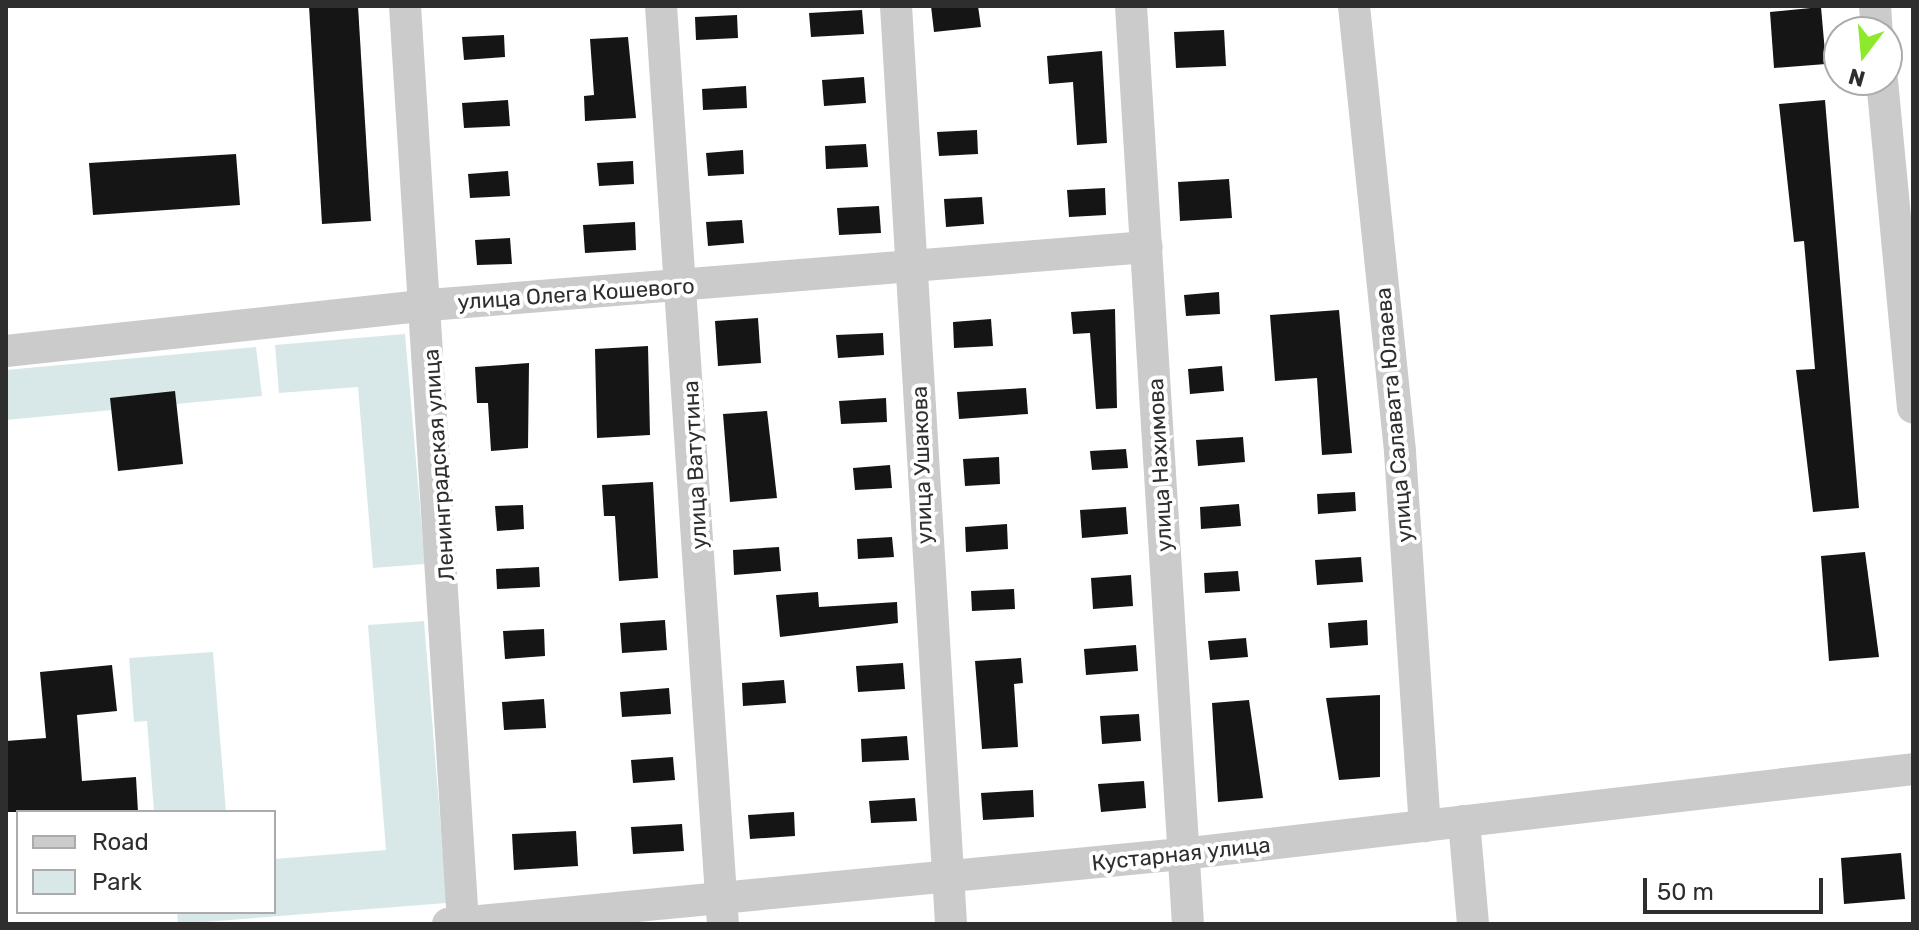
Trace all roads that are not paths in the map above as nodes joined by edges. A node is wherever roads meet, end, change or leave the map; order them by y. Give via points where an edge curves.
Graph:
1 (405, 6) edge
2 (661, 6) edge
3 (896, 6) edge
4 (1131, 6) edge
5 (1354, 6) edge
6 (1884, 96) edge
7 (1147, 247) junction
8 (914, 267) junction
9 (684, 286) junction
10 (429, 305) junction
11 (6, 351) edge
12 (1913, 408) edge
13 (1913, 769) edge
14 (1464, 821) junction
15 (1425, 826) junction
16 (1182, 854) junction
17 (946, 878) junction
18 (722, 910) edge
19 (458, 924) edge
20 (951, 924) edge
21 (1188, 924) edge
22 (1473, 924) edge

1 - 10 street, Ленинградская улица
2 - 9 street, улица Ватутина
3 - 8 street, улица Ушакова
4 - 7 street, улица Нахимова
5 - 15 street, улица Салавата Юлаева via 1400,452
6 - 12 street
7 - 8 street, улица Олега Кошевого
7 - 16 street, улица Нахимова
8 - 9 street, улица Олега Кошевого
8 - 17 street, улица Ушакова
9 - 10 street, улица Олега Кошевого
9 - 18 street, улица Ватутина
10 - 11 street, улица Олега Кошевого
10 - 19 street, Ленинградская улица
13 - 14 street, Кустарная улица
14 - 15 street, Кустарная улица
14 - 22 street
15 - 16 street, Кустарная улица
16 - 17 street, Кустарная улица
16 - 21 street, улица Нахимова
17 - 18 street, Кустарная улица
17 - 20 street, улица Ушакова
18 - 19 street, Кустарная улица

